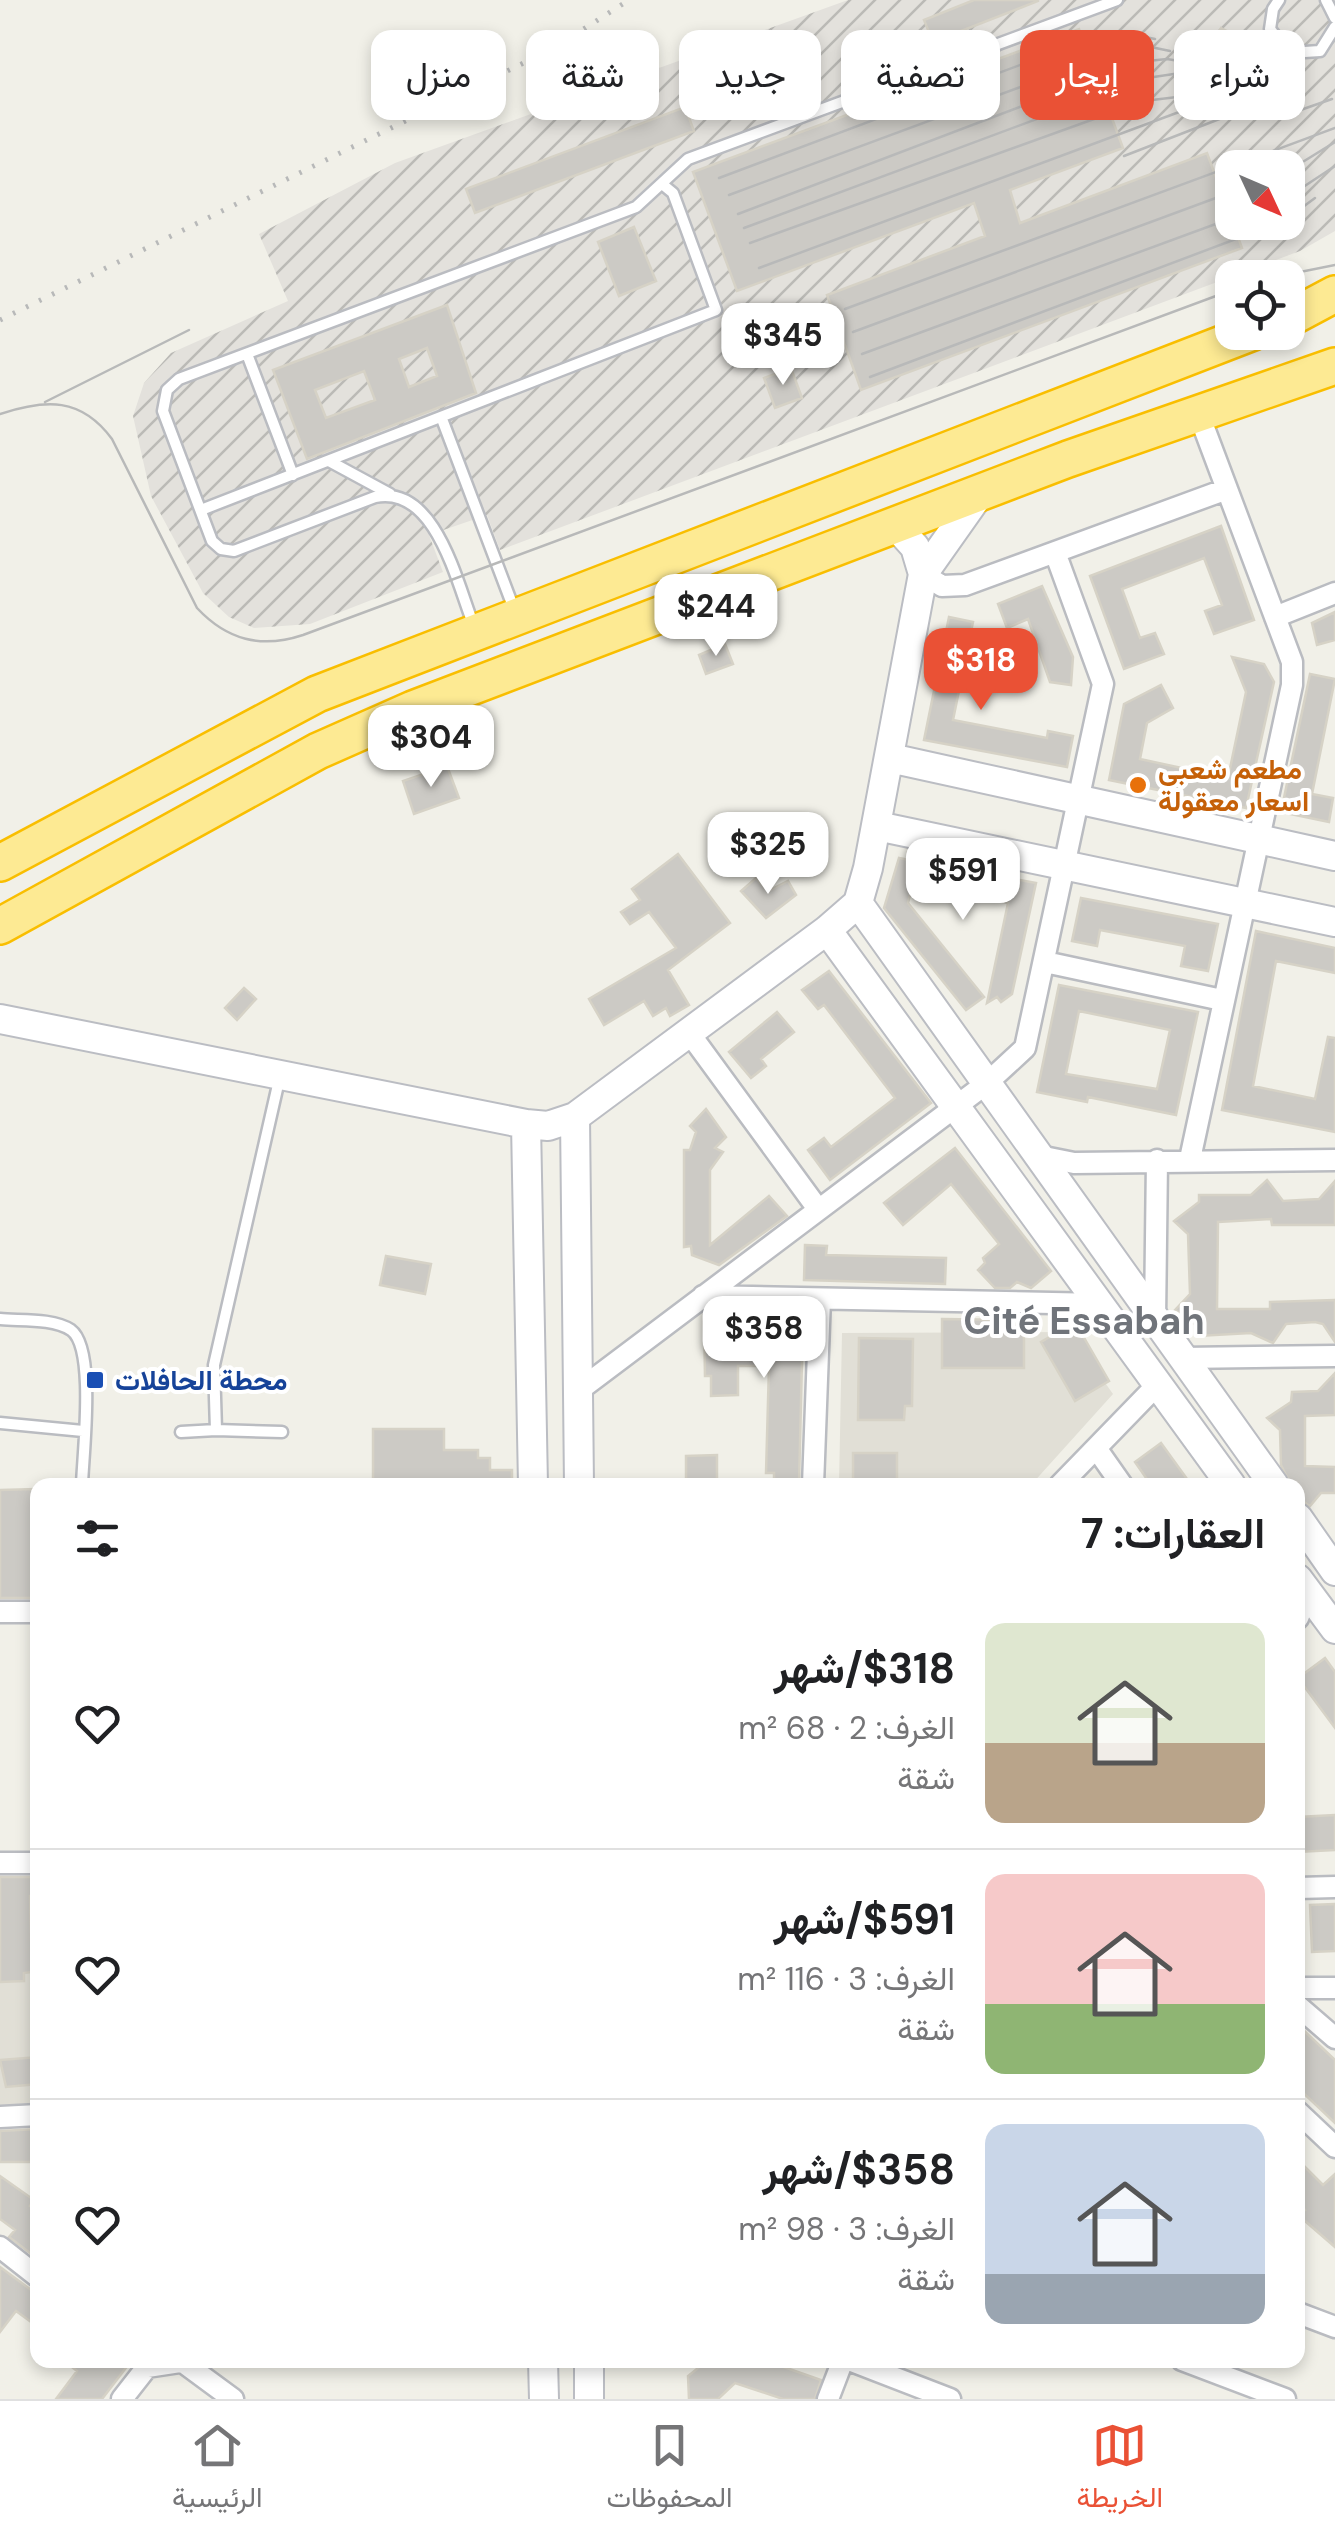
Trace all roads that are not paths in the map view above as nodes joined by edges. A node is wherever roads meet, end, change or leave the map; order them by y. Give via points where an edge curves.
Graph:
1 (1117, 0) edge
2 (1268, 0) edge
3 (1279, 0) edge
4 (1328, 0) edge
5 (1334, 15) edge
6 (1270, 19) junction
7 (1335, 28) edge
8 (662, 184) junction
9 (1335, 294) edge
10 (1305, 310) edge
11 (1215, 347) edge
12 (247, 354) junction
13 (1335, 366) edge
14 (1198, 412) junction
15 (442, 418) junction
16 (329, 461) junction
17 (293, 475) junction
18 (1228, 489) junction
19 (394, 496) junction
20 (978, 496) junction
21 (201, 510) junction
22 (896, 526) junction
23 (1056, 555) junction
24 (923, 574) junction
25 (1335, 593) edge
26 (516, 615) junction
27 (1275, 617) junction
28 (475, 630) junction
29 (890, 758) junction
30 (1078, 800) junction
31 (877, 826) junction
32 (1257, 839) junction
33 (1335, 856) edge
34 (0, 863) edge
35 (1064, 863) junction
36 (1243, 902) junction
37 (858, 903) junction
38 (1335, 922) edge
39 (0, 926) edge
40 (827, 930) junction
41 (1045, 962) junction
42 (1222, 1000) junction
43 (0, 1019) edge
44 (690, 1034) junction
45 (280, 1075) junction
46 (987, 1083) junction
47 (957, 1104) junction
48 (575, 1118) junction
49 (526, 1124) junction
50 (1039, 1156) junction
51 (1190, 1159) junction
52 (1157, 1160) junction
53 (1335, 1160) edge
54 (818, 1209) junction
55 (703, 1296) junction
56 (820, 1298) junction
57 (1101, 1304) junction
58 (0, 1319) edge
59 (1155, 1319) junction
60 (1335, 1356) edge
61 (1183, 1358) junction
62 (1158, 1384) junction
63 (578, 1391) junction
64 (0, 1423) edge
65 (216, 1430) junction
66 (84, 1431) junction
67 (181, 1432) dead end
68 (282, 1432) dead end
69 (1096, 1448) junction
70 (82, 1478) edge
71 (532, 1478) edge
72 (579, 1478) edge
73 (813, 1478) edge
74 (1067, 1478) edge
75 (1117, 1478) edge
76 (1225, 1478) edge
77 (1269, 1478) edge
78 (1305, 1528) edge
79 (1335, 1571) edge
80 (1305, 1600) edge
81 (0, 1612) edge
82 (30, 1612) edge
83 (1335, 1630) edge
84 (30, 1862) edge
85 (0, 1863) edge
86 (1335, 1887) edge
87 (1305, 1888) edge
88 (1305, 1988) edge
89 (1335, 1988) edge
90 (1305, 2012) edge
91 (1335, 2038) edge
92 (30, 2115) edge
93 (0, 2117) edge
94 (1305, 2119) edge
95 (1335, 2147) edge
96 (0, 2246) edge
97 (30, 2270) edge
98 (1305, 2317) edge
99 (1335, 2328) edge
100 (141, 2368) edge
101 (190, 2368) edge
102 (543, 2368) edge
103 (588, 2368) edge
104 (842, 2368) edge
105 (867, 2368) edge
106 (1203, 2368) edge
107 (122, 2399) edge
108 (233, 2399) edge
109 (544, 2399) edge
110 (589, 2399) edge
111 (828, 2399) edge
112 (950, 2399) edge
113 (1285, 2399) edge

1 - 8 lane via 688,159
2 - 6 lane
3 - 6 lane
4 - 5 lane
6 - 7 lane via 1281,48 1300,56 1320,51
8 - 12 lane via 636,207
8 - 15 lane via 672,193 716,310
9 - 10 highway
11 - 26 highway
12 - 17 lane
12 - 21 lane via 172,384 162,404
13 - 14 highway
14 - 18 street
14 - 20 highway
15 - 16 lane
15 - 26 lane
16 - 17 lane
16 - 19 lane
17 - 21 lane
18 - 23 street
18 - 27 street
19 - 21 lane via 374,497 234,551 215,545
19 - 28 lane via 432,522
20 - 22 highway
20 - 24 street
22 - 24 street via 914,547
22 - 39 highway via 318,751
23 - 24 street via 954,587
23 - 30 street via 1104,684
24 - 29 street
25 - 27 street
26 - 28 highway
27 - 32 street via 1292,662 1292,685
28 - 34 highway via 242,730
29 - 30 street
29 - 31 street
30 - 32 street
30 - 35 street
31 - 35 street
31 - 37 street
32 - 33 street
32 - 36 street
35 - 36 street
35 - 41 street
36 - 38 street
36 - 42 street
37 - 40 street
37 - 46 street
40 - 44 street
40 - 47 street
41 - 42 street
41 - 46 street via 1025,1048
42 - 51 street
43 - 45 street
44 - 48 street
44 - 54 street
45 - 49 street
45 - 65 lane via 214,1364
46 - 47 street
46 - 50 street
47 - 54 street
47 - 57 street
48 - 49 street
48 - 63 street
49 - 71 street
50 - 52 street via 1074,1163
50 - 59 street
51 - 52 street
51 - 53 street
52 - 59 street
54 - 55 street
55 - 56 street
55 - 63 street
56 - 57 street
56 - 73 street
57 - 62 street
58 - 66 lane via 62,1326 80,1340
59 - 61 street
60 - 61 street
61 - 77 street
62 - 69 street
62 - 76 street
63 - 72 street
64 - 66 lane
65 - 67 lane
65 - 68 lane
66 - 70 lane
69 - 74 street
69 - 75 street
78 - 79 street
80 - 83 street
81 - 82 street
84 - 85 street
86 - 87 street
88 - 89 street
90 - 91 street
92 - 93 street
94 - 95 street
96 - 97 street
98 - 99 street
100 - 107 street
101 - 108 street
102 - 109 street
103 - 110 street
104 - 111 street
105 - 112 street
106 - 113 street

